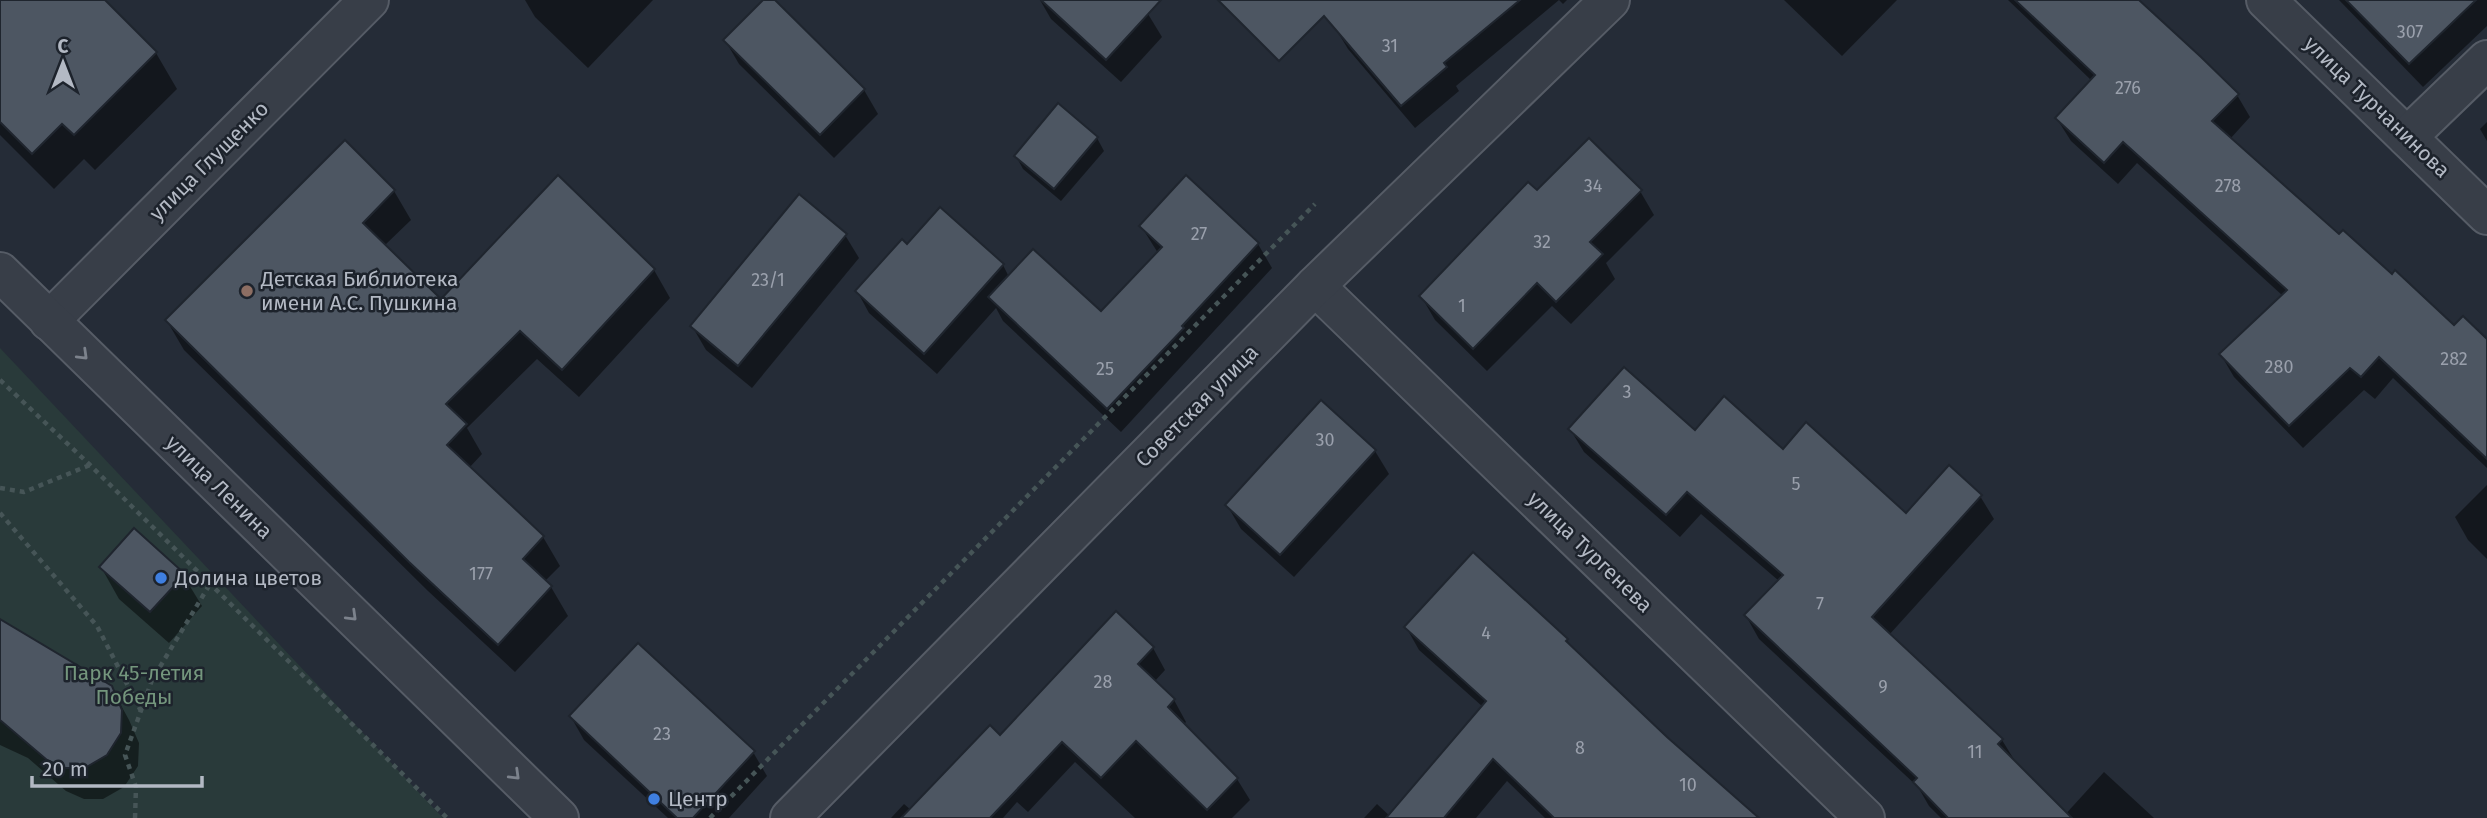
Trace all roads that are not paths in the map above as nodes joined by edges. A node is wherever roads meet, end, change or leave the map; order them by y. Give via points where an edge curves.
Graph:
1 (369, 0) edge
2 (1610, 0) edge
3 (2266, 0) edge
4 (2487, 60) edge
5 (2407, 137) junction
6 (2487, 215) edge
7 (0, 272) edge
8 (1315, 286) junction
9 (49, 321) junction
10 (559, 818) edge
11 (790, 818) edge
12 (1865, 818) edge

1 - 9 street, улица Глущенко
2 - 8 street, Советская улица
3 - 5 street, улица Турчанинова
4 - 5 street
5 - 6 street, улица Турчанинова
7 - 9 street, улица Ленина
8 - 11 street, Советская улица
8 - 12 street, улица Тургенева
9 -> 10 street, улица Ленина

